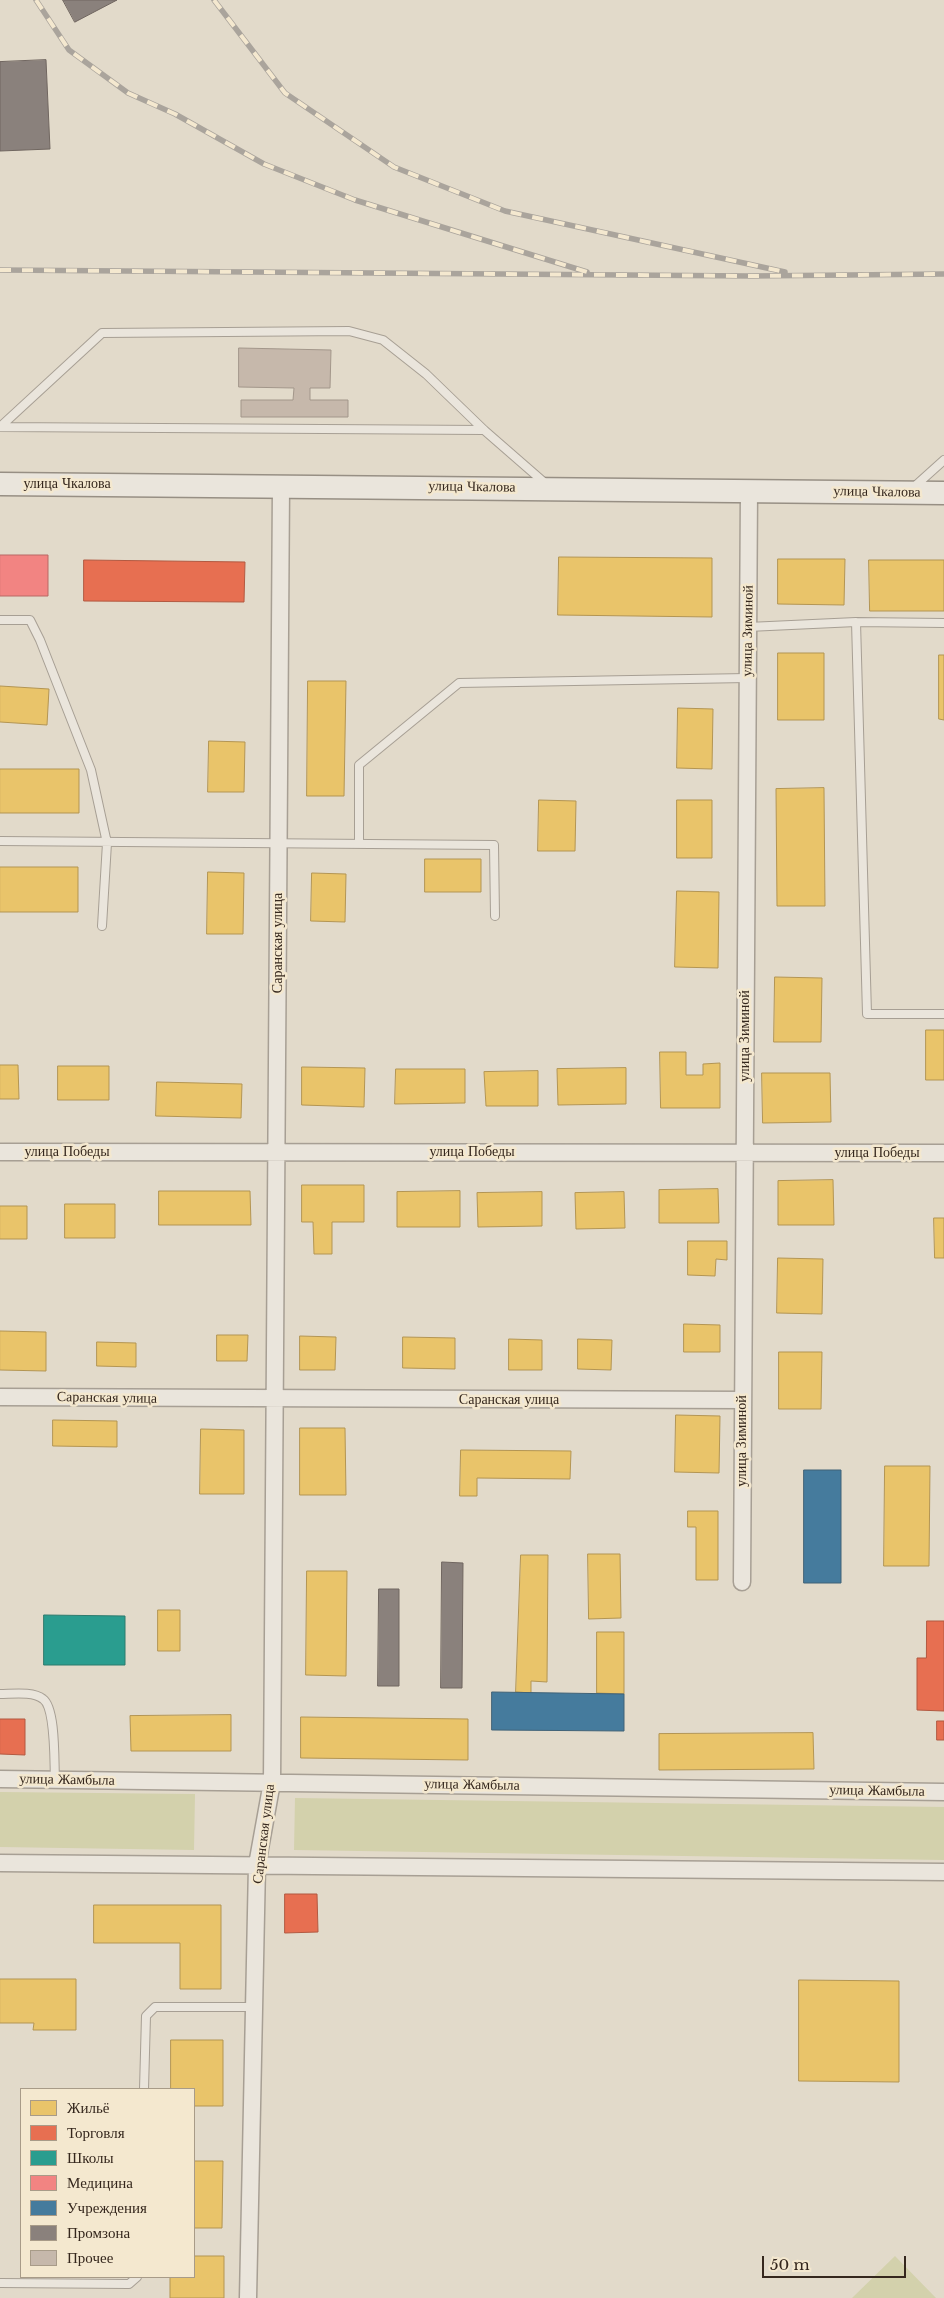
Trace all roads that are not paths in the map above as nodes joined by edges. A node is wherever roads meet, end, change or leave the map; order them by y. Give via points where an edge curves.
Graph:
1 (0, 427) edge
2 (484, 430) junction
3 (944, 460) edge
4 (0, 484) edge
5 (282, 486) junction
6 (552, 488) junction
7 (749, 490) junction
8 (908, 492) junction
9 (944, 493) edge
10 (0, 620) edge
11 (856, 622) junction
12 (944, 623) edge
13 (748, 627) junction
14 (747, 678) junction
15 (0, 841) edge
16 (107, 843) junction
17 (279, 844) junction
18 (359, 844) junction
19 (495, 916) dead end
20 (102, 926) dead end
21 (944, 1014) edge
22 (0, 1152) edge
23 (276, 1152) junction
24 (944, 1153) edge
25 (744, 1154) junction
26 (0, 1398) edge
27 (275, 1400) junction
28 (743, 1400) junction
29 (742, 1582) dead end
30 (0, 1694) edge
31 (0, 1779) edge
32 (55, 1779) junction
33 (272, 1782) junction
34 (944, 1792) edge
35 (0, 1863) edge
36 (257, 1865) junction
37 (944, 1872) edge
38 (254, 2008) junction
39 (144, 2088) edge
40 (136, 2278) edge
41 (0, 2283) edge
42 (248, 2298) edge

1 - 2 lane
1 - 2 lane via 102,333 349,331 383,340 426,374
2 - 6 lane
3 - 8 lane
4 - 5 main road, улица Чкалова
5 - 6 main road, улица Чкалова
5 - 17 street, Саранская улица
6 - 7 main road, улица Чкалова
7 - 8 main road, улица Чкалова
7 - 13 street, улица Зиминой
8 - 9 main road, улица Чкалова
10 - 16 lane via 30,620 40,640 91,770
11 - 12 lane
11 - 13 lane
11 - 21 lane via 867,1014
13 - 14 street, улица Зиминой
14 - 18 lane via 459,683 358,765
14 - 25 street, улица Зиминой
15 - 16 lane
16 - 17 lane
16 - 20 lane
17 - 18 lane
17 - 23 street, Саранская улица
18 - 19 lane via 494,845
22 - 23 street, улица Победы
23 - 25 street, улица Победы
23 - 27 street, Саранская улица
24 - 25 street, улица Победы
25 - 28 street, улица Зиминой
26 - 27 street, Саранская улица
27 - 28 street, Саранская улица
27 - 33 street, Саранская улица
28 - 29 street, улица Зиминой
30 - 32 lane via 33,1695 44,1699 50,1710
31 - 32 street, улица Жамбыла
32 - 33 street, улица Жамбыла
33 - 34 street, улица Жамбыла
33 - 36 street, Саранская улица
35 - 36 street
36 - 37 street
36 - 38 street, Саранская улица
38 - 39 lane via 155,2007 150,2010 146,2016
38 - 42 street, Саранская улица
40 - 41 lane via 129,2284

